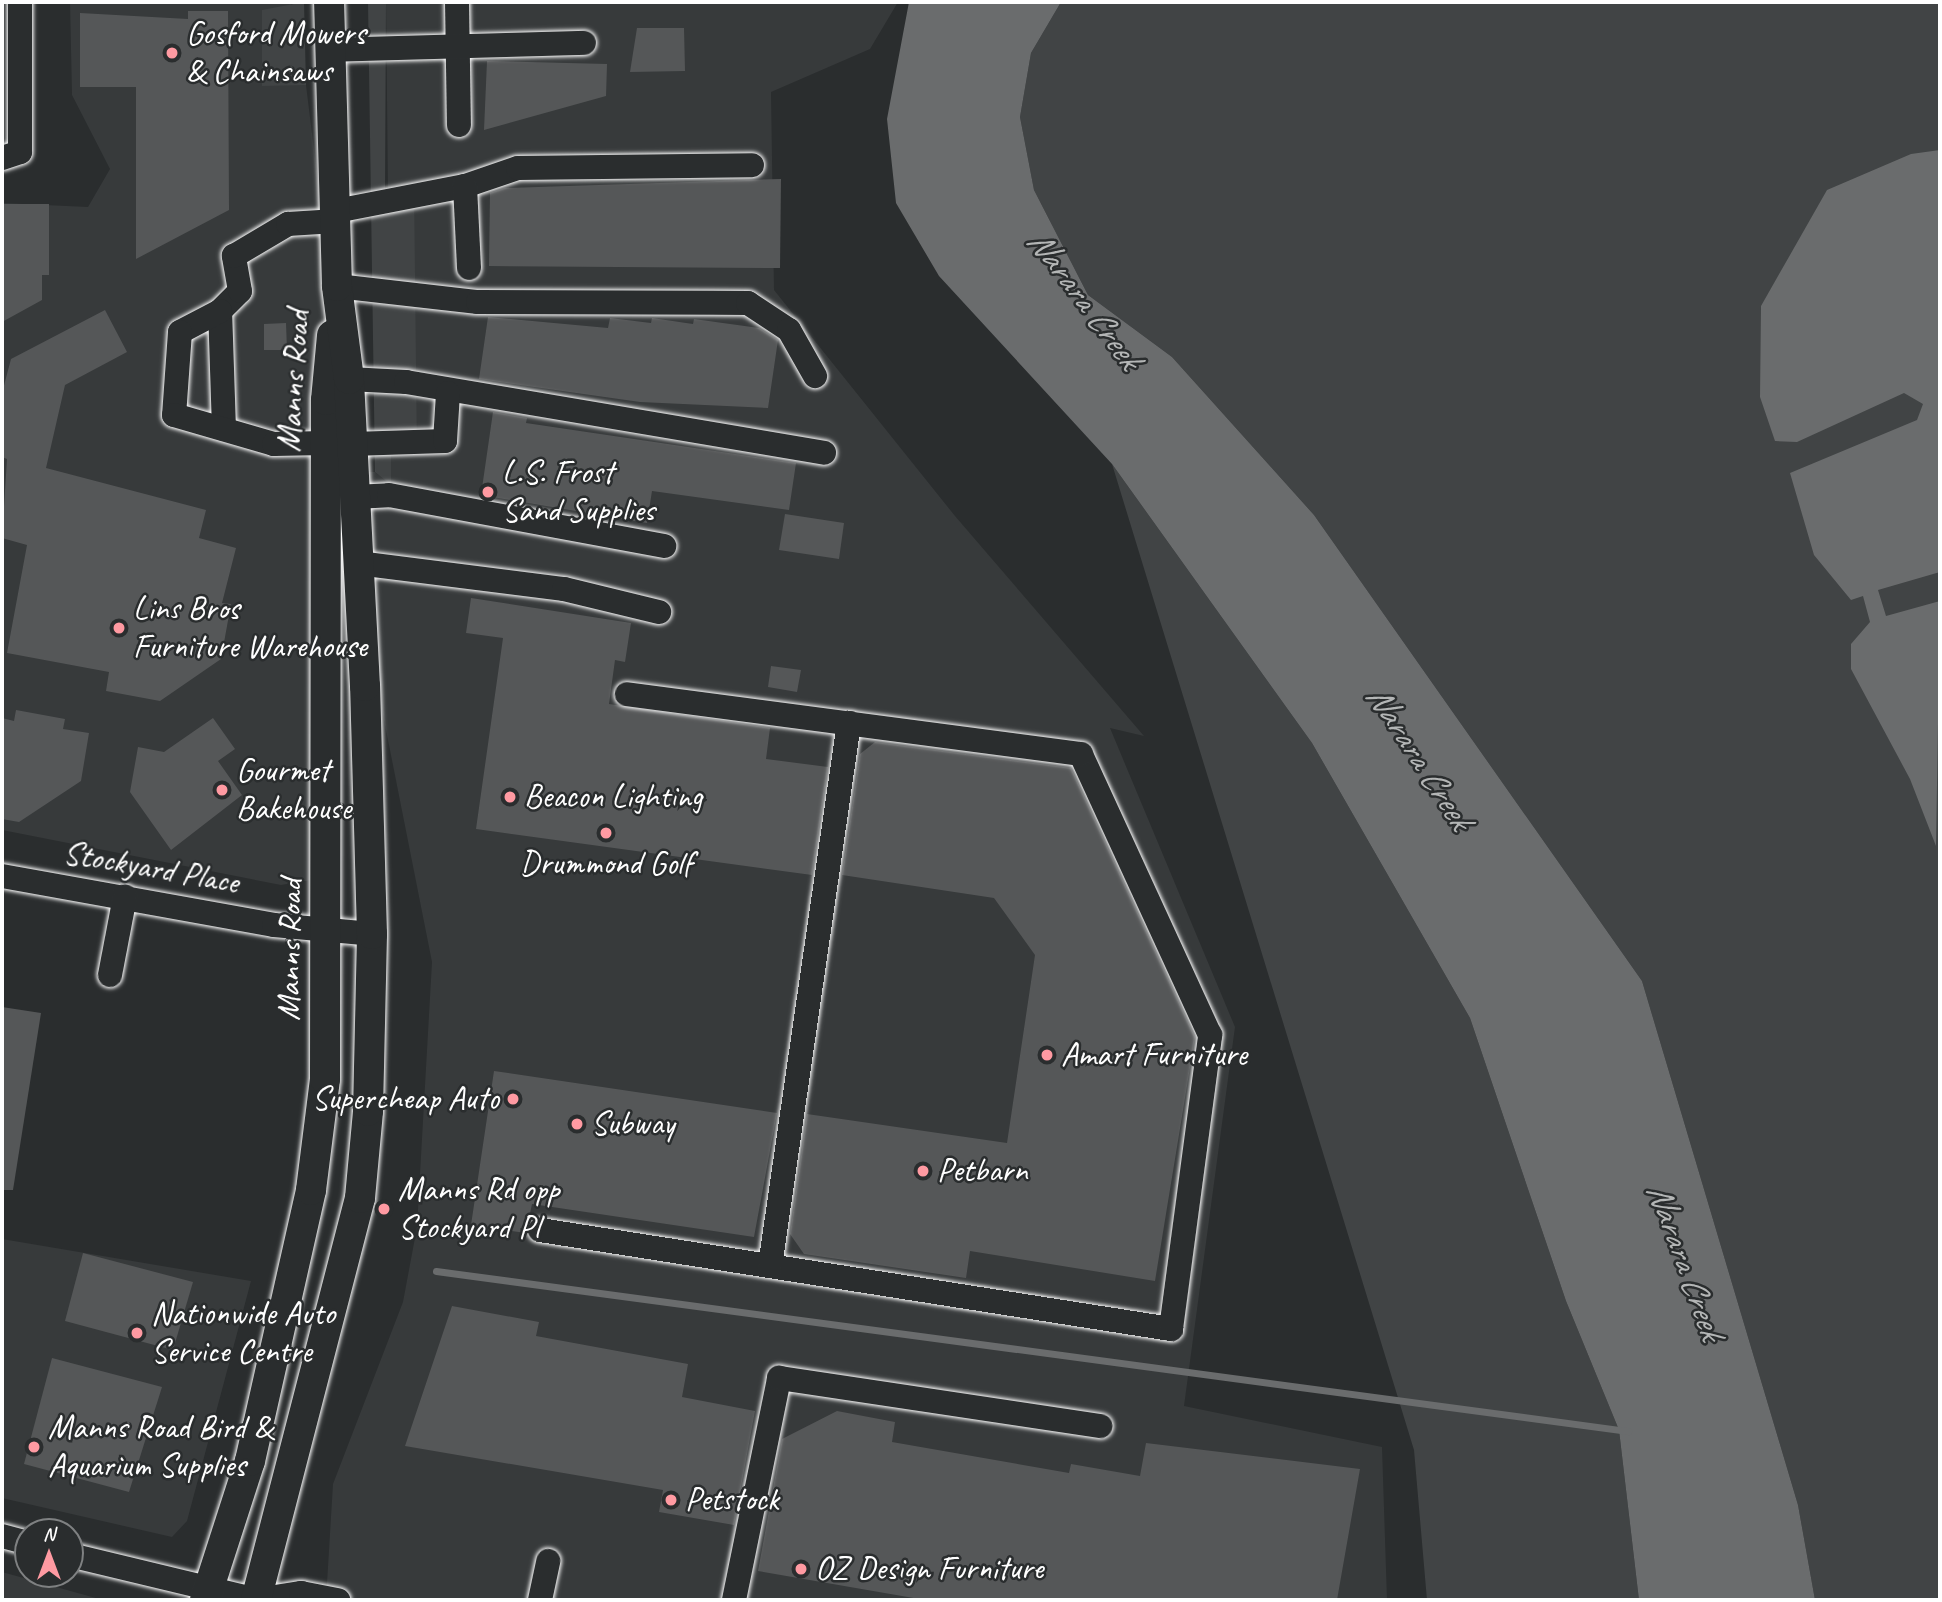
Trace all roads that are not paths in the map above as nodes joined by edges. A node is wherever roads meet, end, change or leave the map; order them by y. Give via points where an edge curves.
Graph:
1 (20, 2) edge
2 (329, 2) edge
3 (457, 2) edge
4 (584, 43) dead end
5 (458, 46) junction
6 (329, 50) junction
7 (459, 125) dead end
8 (11, 155) edge
9 (752, 165) dead end
10 (465, 186) junction
11 (335, 216) junction
12 (469, 268) dead end
13 (337, 286) junction
14 (220, 311) junction
15 (815, 376) dead end
16 (349, 379) junction
17 (448, 393) junction
18 (224, 429) junction
19 (339, 443) junction
20 (824, 453) dead end
21 (355, 497) junction
22 (664, 547) dead end
23 (358, 563) junction
24 (659, 612) dead end
25 (627, 694) dead end
26 (849, 723) junction
27 (2, 876) edge
28 (125, 896) junction
29 (329, 930) junction
30 (372, 934) junction
31 (110, 975) dead end
32 (540, 1230) dead end
33 (770, 1266) junction
34 (1100, 1426) dead end
35 (84, 1559) edge
36 (548, 1561) dead end
37 (207, 1595) edge
38 (256, 1600) edge
39 (338, 1600) edge
40 (540, 1600) edge
41 (734, 1600) edge

1 - 8 street
2 - 6 main road, Manns Road
3 - 5 street
4 - 5 street
5 - 6 street
5 - 7 street
6 - 11 main road, Manns Road
9 - 10 street via 519,168
10 - 11 street
10 - 12 street
11 - 13 main road, Manns Road
11 - 14 street via 288,224 234,256 240,292
13 - 15 street via 478,302 748,303 789,330
13 - 16 main road, Manns Road
13 - 19 main road, Manns Road
14 - 18 street
14 - 18 street via 180,332 174,415
16 - 17 street via 406,382
16 - 19 main road, Manns Road
17 - 19 street via 445,441
17 - 20 street
18 - 19 street via 274,444
19 - 21 main road, Manns Road
19 - 29 main road, Manns Road
21 - 22 street via 389,495
21 - 23 main road, Manns Road
23 - 24 street via 564,589
23 - 30 main road, Manns Road
25 - 26 street
26 - 33 street
26 - 33 street via 1081,754 1210,1035 1171,1329
27 - 28 street, Stockyard Place
28 - 29 street, Stockyard Place
28 - 31 street
29 - 30 street, Stockyard Place
29 - 37 main road, Manns Road via 325,1079 312,1190 250,1461
30 - 38 main road, Manns Road via 360,1198
32 - 33 street
34 - 41 street via 779,1378
35 - 37 street
36 - 40 street
37 - 38 street
38 - 39 street via 301,1593

